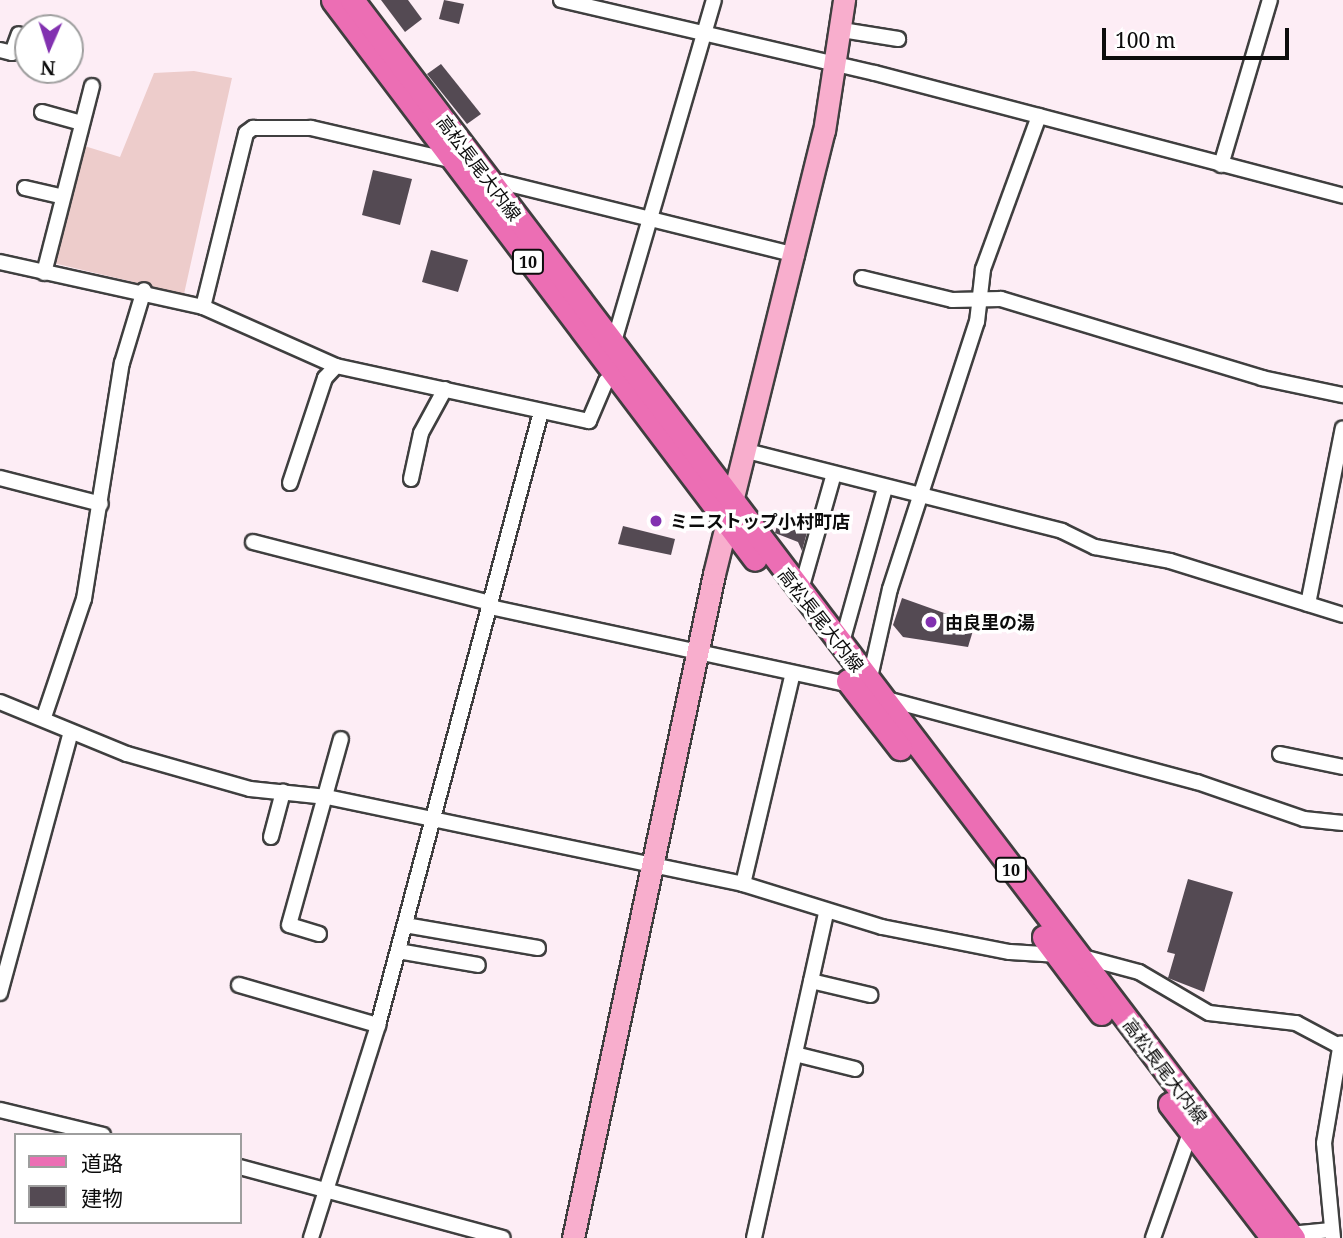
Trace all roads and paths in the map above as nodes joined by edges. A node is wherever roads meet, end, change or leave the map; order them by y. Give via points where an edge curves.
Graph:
1 (333, 0) edge
2 (352, 0) edge
3 (561, 0) edge
4 (714, 0) edge
5 (844, 0) edge
6 (1270, 0) edge
7 (842, 30) junction
8 (705, 34) junction
9 (898, 39) dead end
10 (14, 48) edge
11 (0, 50) edge
12 (836, 68) junction
13 (92, 86) dead end
14 (42, 112) dead end
15 (1039, 116) junction
16 (82, 123) junction
17 (450, 160) junction
18 (1221, 165) junction
19 (492, 186) junction
20 (25, 188) dead end
21 (1343, 196) edge
22 (63, 197) junction
23 (649, 220) junction
24 (797, 255) junction
25 (0, 262) edge
26 (44, 273) junction
27 (862, 278) dead end
28 (144, 290) junction
29 (980, 299) junction
30 (203, 307) junction
31 (618, 361) junction
32 (336, 366) junction
33 (445, 389) junction
34 (1343, 395) edge
35 (541, 412) junction
36 (1343, 428) edge
37 (743, 450) junction
38 (834, 474) junction
39 (0, 478) edge
40 (411, 479) dead end
41 (290, 483) dead end
42 (886, 488) junction
43 (921, 497) junction
44 (101, 504) junction
45 (729, 511) junction
46 (253, 542) dead end
47 (800, 593) junction
48 (1308, 604) junction
49 (491, 605) junction
50 (1343, 615) edge
51 (844, 635) dead end
52 (700, 652) junction
53 (792, 677) junction
54 (867, 688) junction
55 (0, 702) edge
56 (44, 717) junction
57 (71, 732) junction
58 (341, 739) dead end
59 (1280, 754) dead end
60 (1343, 767) edge
61 (283, 792) junction
62 (327, 797) junction
63 (433, 822) junction
64 (1343, 823) edge
65 (271, 837) dead end
66 (655, 865) junction
67 (743, 884) junction
68 (826, 912) junction
69 (405, 925) junction
70 (319, 934) dead end
71 (538, 948) dead end
72 (398, 951) junction
73 (1069, 955) junction
74 (478, 965) dead end
75 (811, 981) junction
76 (239, 985) dead end
77 (0, 993) edge
78 (870, 995) dead end
79 (378, 1025) junction
80 (1342, 1045) edge
81 (795, 1054) junction
82 (855, 1069) dead end
83 (0, 1110) edge
84 (1193, 1121) junction
85 (95, 1133) edge
86 (242, 1167) edge
87 (328, 1188) junction
88 (1332, 1234) edge
89 (1285, 1237) edge
90 (310, 1238) edge
91 (501, 1238) edge
92 (573, 1238) edge
93 (754, 1238) edge
94 (1153, 1238) edge

1 - 17 main road, 高松長尾大内線 / 10
2 - 19 main road, 高松長尾大内線 / 10
3 - 8 street
4 - 8 street
5 - 7 street
6 - 18 street
7 - 9 street
7 - 12 street
8 - 12 street
8 - 23 street
10 - 11 street via 12,53
12 - 15 street
12 - 24 street
13 - 16 street
14 - 16 street
15 - 18 street
15 - 29 street via 983,269
16 - 22 street
17 - 30 street via 311,128 253,128 246,133
17 - 31 main road, 高松長尾大内線 / 10
18 - 21 street
19 - 23 street via 500,182
19 - 31 main road, 高松長尾大内線 / 10
20 - 22 street
22 - 26 street
23 - 24 street
23 - 31 street
24 - 37 street
25 - 26 street
26 - 28 street
27 - 29 street via 952,300
28 - 30 street
28 - 44 street via 122,363
29 - 34 street via 1084,319 1262,378
29 - 43 street via 949,422
30 - 32 street
31 - 35 street via 589,421
31 - 45 main road, 高松長尾大内線 / 10
32 - 33 street
32 - 41 street via 325,378
33 - 35 street
33 - 40 street via 421,433
35 - 49 street
36 - 48 street
37 - 38 street
37 - 45 street
38 - 42 street
38 - 47 street
39 - 44 street
42 - 43 street
42 - 51 street
43 - 48 street via 1062,531 1096,547 1170,561
43 - 54 street
44 - 56 street via 84,599
45 - 47 main road, 高松長尾大内線 / 10
45 - 52 street
45 - 54 main road, 高松長尾大内線 / 10
46 - 49 street
47 - 54 main road, 高松長尾大内線 / 10
48 - 50 street
49 - 52 street
49 - 63 street
52 - 53 street
52 - 66 street
53 - 54 street
53 - 67 street
54 - 64 street via 1197,782 1304,819
54 - 73 main road, 高松長尾大内線 / 10
54 - 73 main road, 高松長尾大内線 / 10
55 - 56 street
56 - 57 street
57 - 61 street via 237,786
57 - 77 street
58 - 62 street
59 - 60 street
61 - 62 street
61 - 65 street
62 - 63 street
62 - 70 street via 289,925
63 - 66 street
63 - 69 street
66 - 67 street
66 - 92 street
67 - 68 street
68 - 73 street via 1010,952
68 - 75 street
69 - 71 street
69 - 72 street
72 - 74 street
72 - 79 street
73 - 80 street via 1139,972 1209,1013 1296,1023
73 - 84 main road, 高松長尾大内線 / 10
75 - 78 street
75 - 81 street
76 - 79 street
79 - 87 street
80 - 88 street via 1324,1143
81 - 82 street
81 - 93 street
83 - 85 street
84 - 89 main road, 高松長尾大内線 / 10
84 - 94 street
86 - 87 street
87 - 90 street
87 - 91 street
88 - 89 street

